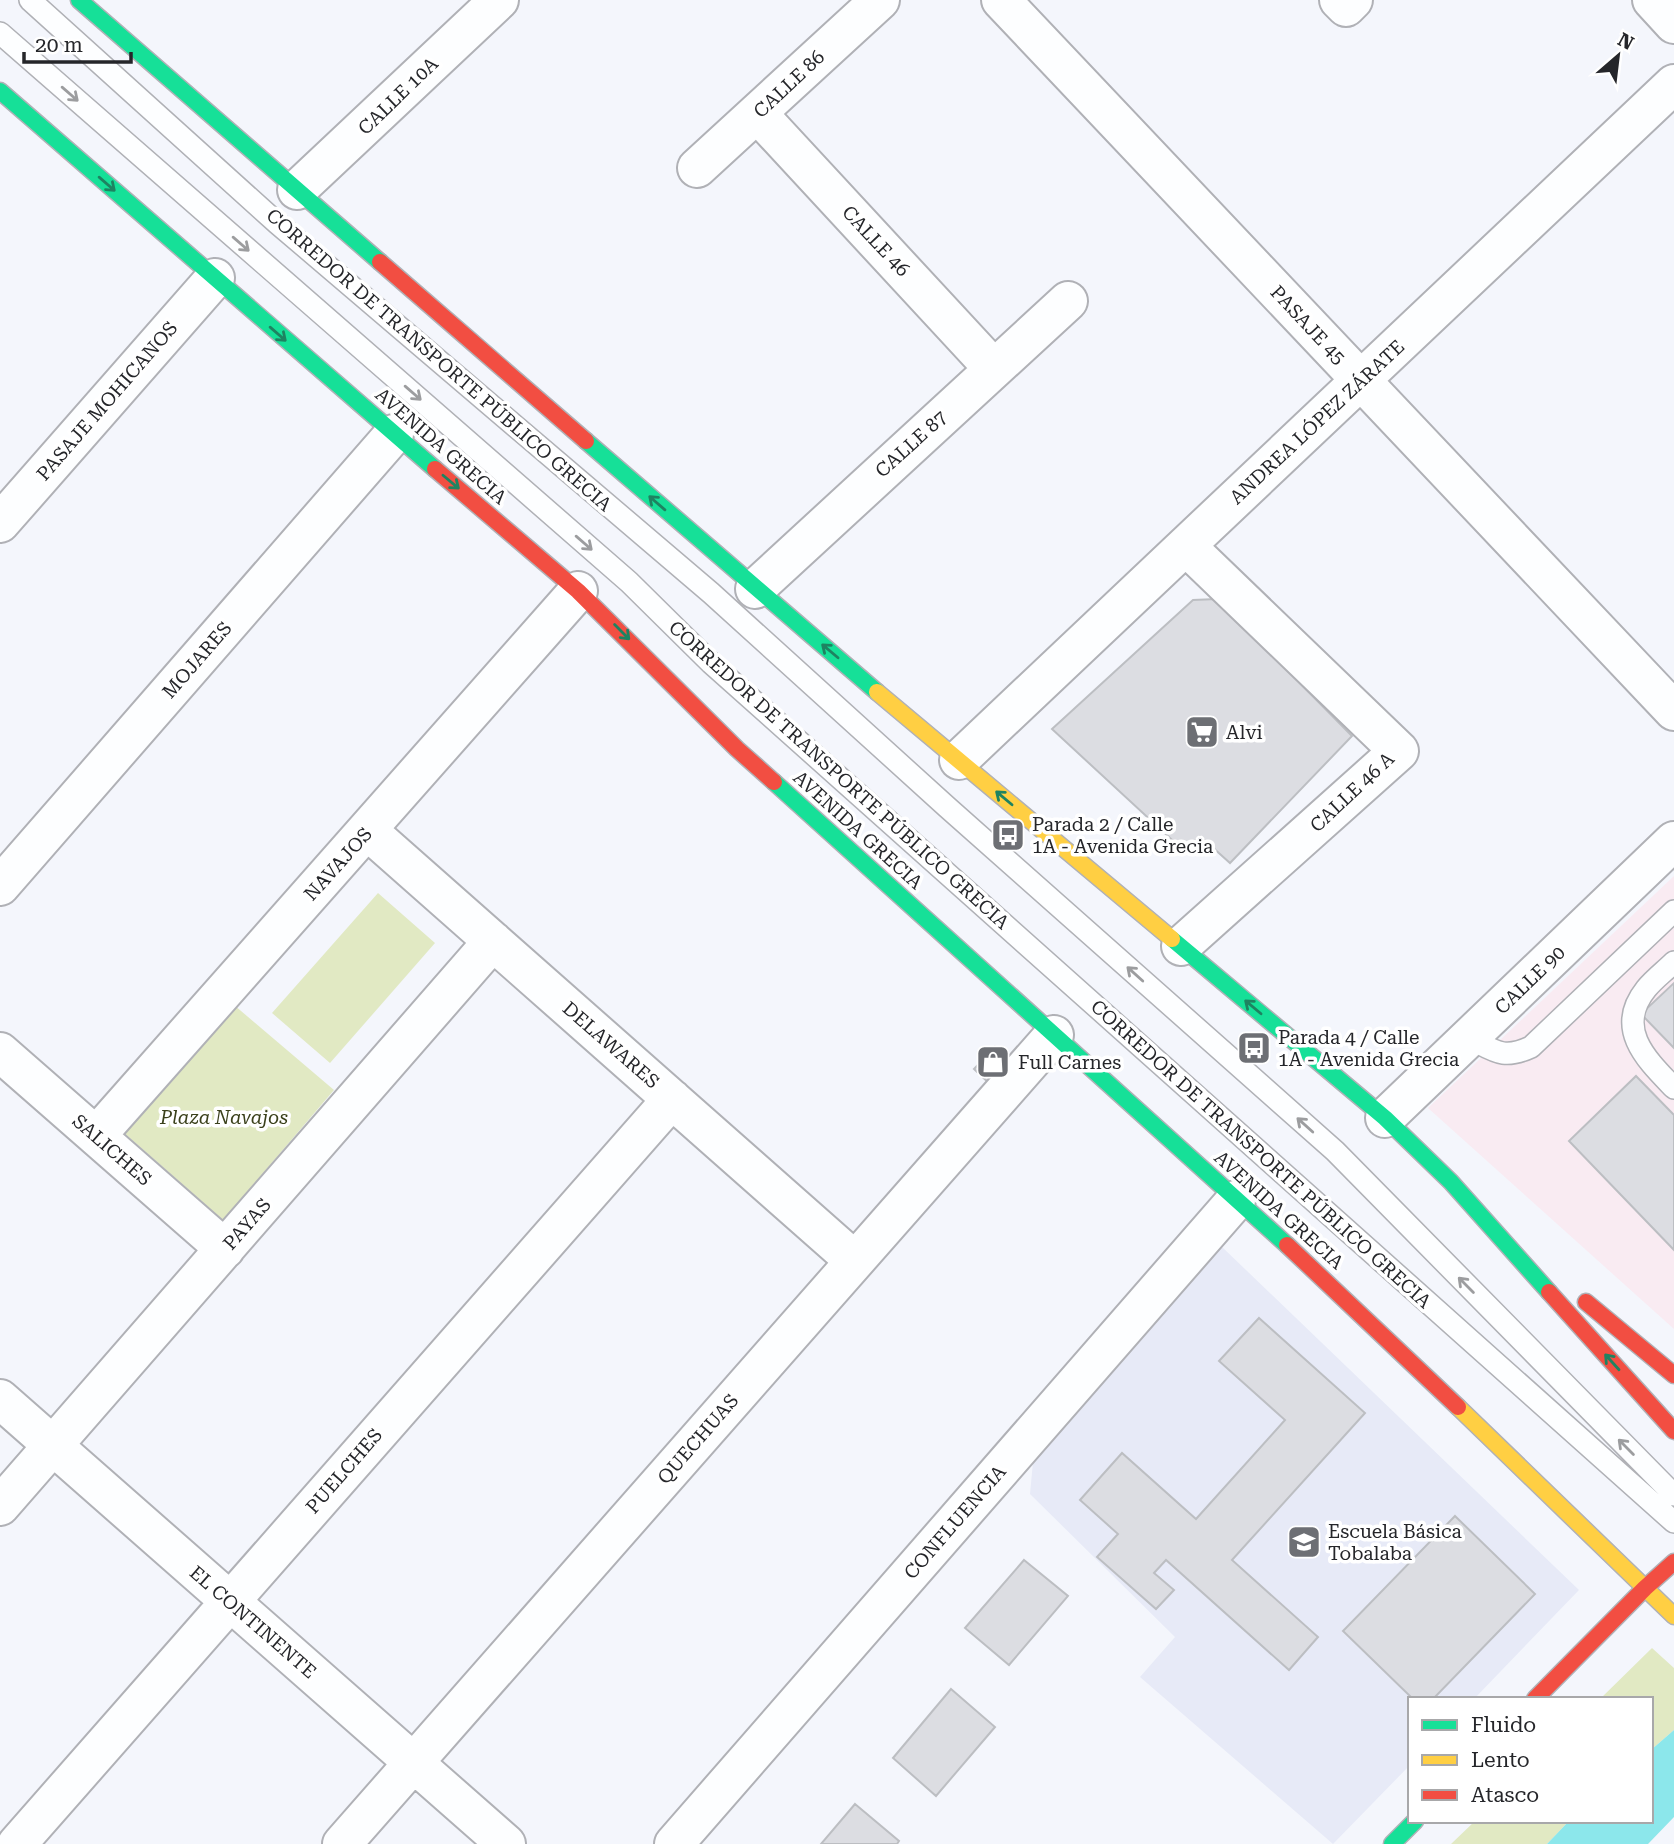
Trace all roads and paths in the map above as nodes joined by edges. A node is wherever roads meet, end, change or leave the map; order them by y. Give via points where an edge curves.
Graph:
1 (30, 0) edge
2 (79, 0) edge
3 (499, 0) edge
4 (880, 0) edge
5 (1001, 0) edge
6 (1652, 0) edge
7 (1674, 24) edge
8 (0, 33) edge
9 (1674, 84) edge
10 (0, 91) edge
11 (757, 113) junction
12 (698, 168) dead end
13 (304, 184) junction
14 (215, 278) junction
15 (1068, 301) dead end
16 (994, 369) junction
17 (1361, 381) junction
18 (394, 434) junction
19 (3, 514) edge
20 (1186, 546) junction
21 (762, 582) junction
22 (579, 591) junction
23 (1674, 711) edge
24 (951, 753) junction
25 (367, 830) junction
26 (1674, 841) edge
27 (0, 886) edge
28 (1674, 911) edge
29 (493, 941) junction
30 (1181, 946) junction
31 (1674, 962) edge
32 (1054, 1035) junction
33 (1469, 1038) junction
34 (0, 1052) edge
35 (1674, 1088) edge
36 (672, 1099) junction
37 (1385, 1118) junction
38 (96, 1136) junction
39 (1451, 1182) junction
40 (1236, 1200) junction
41 (225, 1249) junction
42 (855, 1261) junction
43 (1555, 1275) dead end
44 (1576, 1294) dead end
45 (1674, 1375) edge
46 (0, 1399) edge
47 (1674, 1431) edge
48 (52, 1446) junction
49 (1674, 1495) edge
50 (0, 1506) edge
51 (1674, 1522) edge
52 (1674, 1562) edge
53 (1645, 1588) junction
54 (230, 1602) junction
55 (1674, 1616) edge
56 (1537, 1697) edge
57 (414, 1763) junction
58 (1413, 1823) edge
59 (17, 1844) edge
60 (342, 1844) edge
61 (506, 1844) edge
62 (674, 1844) edge
63 (1392, 1844) edge

49 -> 1 lane, CORREDOR DE TRANSPORTE PÚBLICO GRECIA via 1335,1152 711,593 277,223
2 - 13 main road
3 - 13 street, CALLE 10A
4 - 11 street, CALLE 86
5 - 17 street, PASAJE 45
6 - 7 street
8 -> 51 lane, CORREDOR DE TRANSPORTE PÚBLICO GRECIA via 629,582 711,663
9 - 17 street, ANDREA LÓPEZ ZÁRATE
10 -> 14 main road, AVENIDA GRECIA
11 - 12 street, CALLE 86
11 - 16 street, CALLE 46
13 - 21 lane
14 -> 18 main road, AVENIDA GRECIA
14 - 19 street, PASAJE MOHICANOS
15 - 16 street, CALLE 87
16 - 21 street, CALLE 87
17 - 20 street, ANDREA LÓPEZ ZÁRATE
17 - 23 street, PASAJE 45
18 -> 22 main road, AVENIDA GRECIA
18 - 27 street, MOJARES
20 - 24 street, ANDREA LÓPEZ ZÁRATE
20 - 30 street, CALLE 46 A via 1399,751
21 - 24 lane via 925,712
22 - 25 street, NAVAJOS
22 -> 32 main road, AVENIDA GRECIA via 737,749
30 -> 24 main road
25 - 29 street, DELAWARES
25 - 38 street, NAVAJOS
26 - 33 street, CALLE 90
28 - 33 lane via 1531,1047 1502,1055
29 - 36 street, DELAWARES
29 - 41 street, PAYAS
37 -> 30 main road
31 - 35 lane via 1639,1000 1633,1028 1646,1059
32 - 40 main road, AVENIDA GRECIA
32 - 42 street, QUECHUAS
33 - 37 street, CALLE 90
34 - 38 street, SALICHES
36 - 42 street, DELAWARES
36 - 54 street, PUELCHES
37 - 39 main road
38 - 41 street, SALICHES
39 - 43 main road
47 -> 39 main road
40 - 53 main road, AVENIDA GRECIA via 1338,1291
40 - 62 street, CONFLUENCIA
41 - 48 street, PAYAS
42 - 57 street, QUECHUAS
44 - 45 main road
46 - 48 street, EL CONTINENTE
48 - 50 street, PAYAS
48 - 54 street, EL CONTINENTE
52 - 53 main road
53 - 55 main road, AVENIDA GRECIA
53 - 56 main road
54 - 57 street, EL CONTINENTE
54 - 59 street, PUELCHES
57 - 60 street, QUECHUAS
57 - 61 street, EL CONTINENTE
58 - 63 main road

